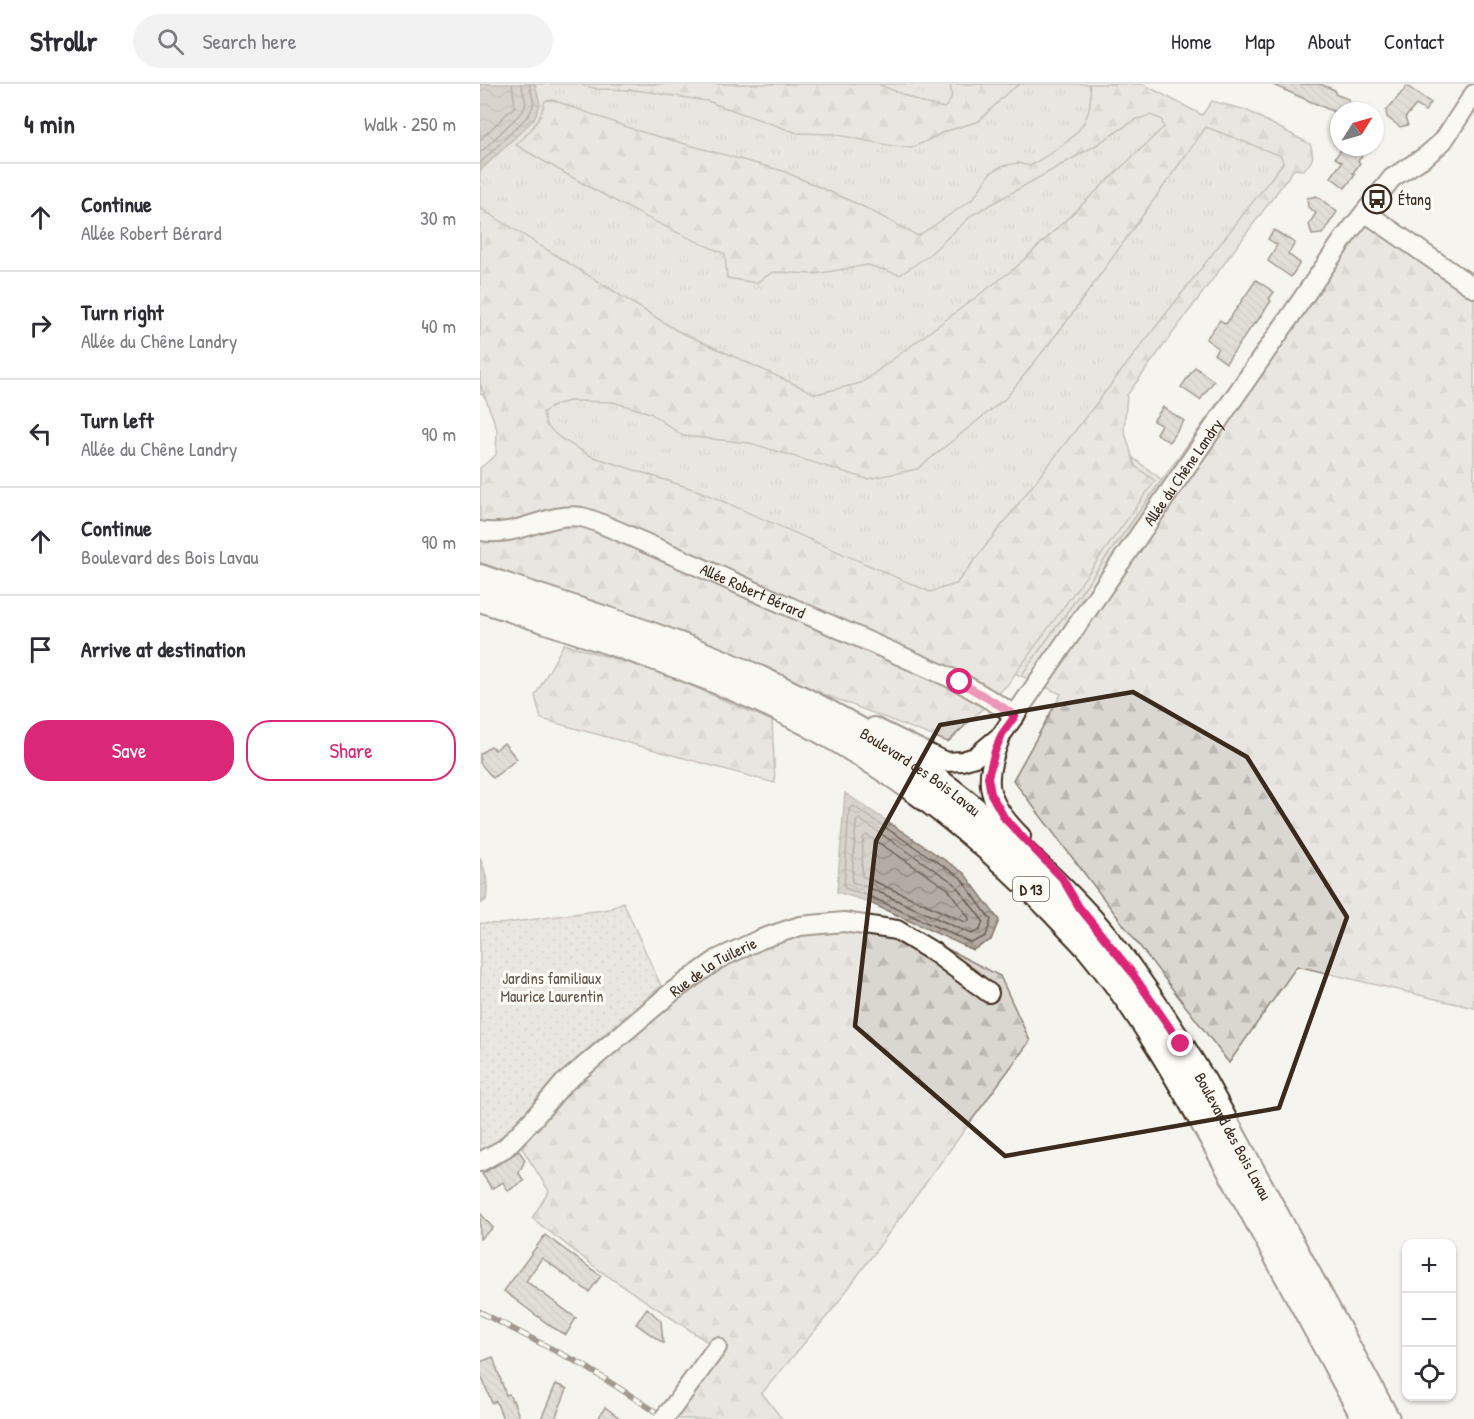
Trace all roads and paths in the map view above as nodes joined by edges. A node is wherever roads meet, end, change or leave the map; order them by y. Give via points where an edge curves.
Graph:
1 (1474, 94) edge
2 (1365, 212) junction
3 (1474, 288) edge
4 (480, 531) edge
5 (480, 577) edge
6 (480, 599) edge
7 (767, 681) junction
8 (1015, 716) junction
9 (1002, 734) junction
10 (1079, 907) junction
11 (989, 993) dead end
12 (480, 1162) edge
13 (717, 1347) dead end
14 (668, 1413) edge
15 (1365, 1419) edge
16 (1387, 1419) edge

1 - 2 street, Allée du Chêne Landry via 1443,141 1392,178
2 - 3 street
2 - 8 street, Allée du Chêne Landry
4 - 8 street, Allée Robert Bérard via 510,532 554,518 581,517 960,682
5 - 7 main road, Boulevard des Bois Lavau / D 13 via 652,636
6 - 15 main road, Boulevard des Bois Lavau / D 13 via 665,662 804,722 911,787 984,844 1089,949 1147,1028 1188,1094
7 - 9 street, Allée du Chêne Landry via 800,690 946,762 975,757
7 - 10 main road, Boulevard des Bois Lavau / D 13 via 919,767 1020,849
8 - 9 street, Allée du Chêne Landry
9 - 10 street, Allée du Chêne Landry via 988,777 991,794 1005,819 1062,878
10 - 16 main road, Boulevard des Bois Lavau / D 13 via 1157,1007 1204,1082
11 - 12 street, Rue de la Tuilerie via 897,930 844,922 800,926 760,939 718,959 672,992 563,1084 505,1148
13 - 14 street

